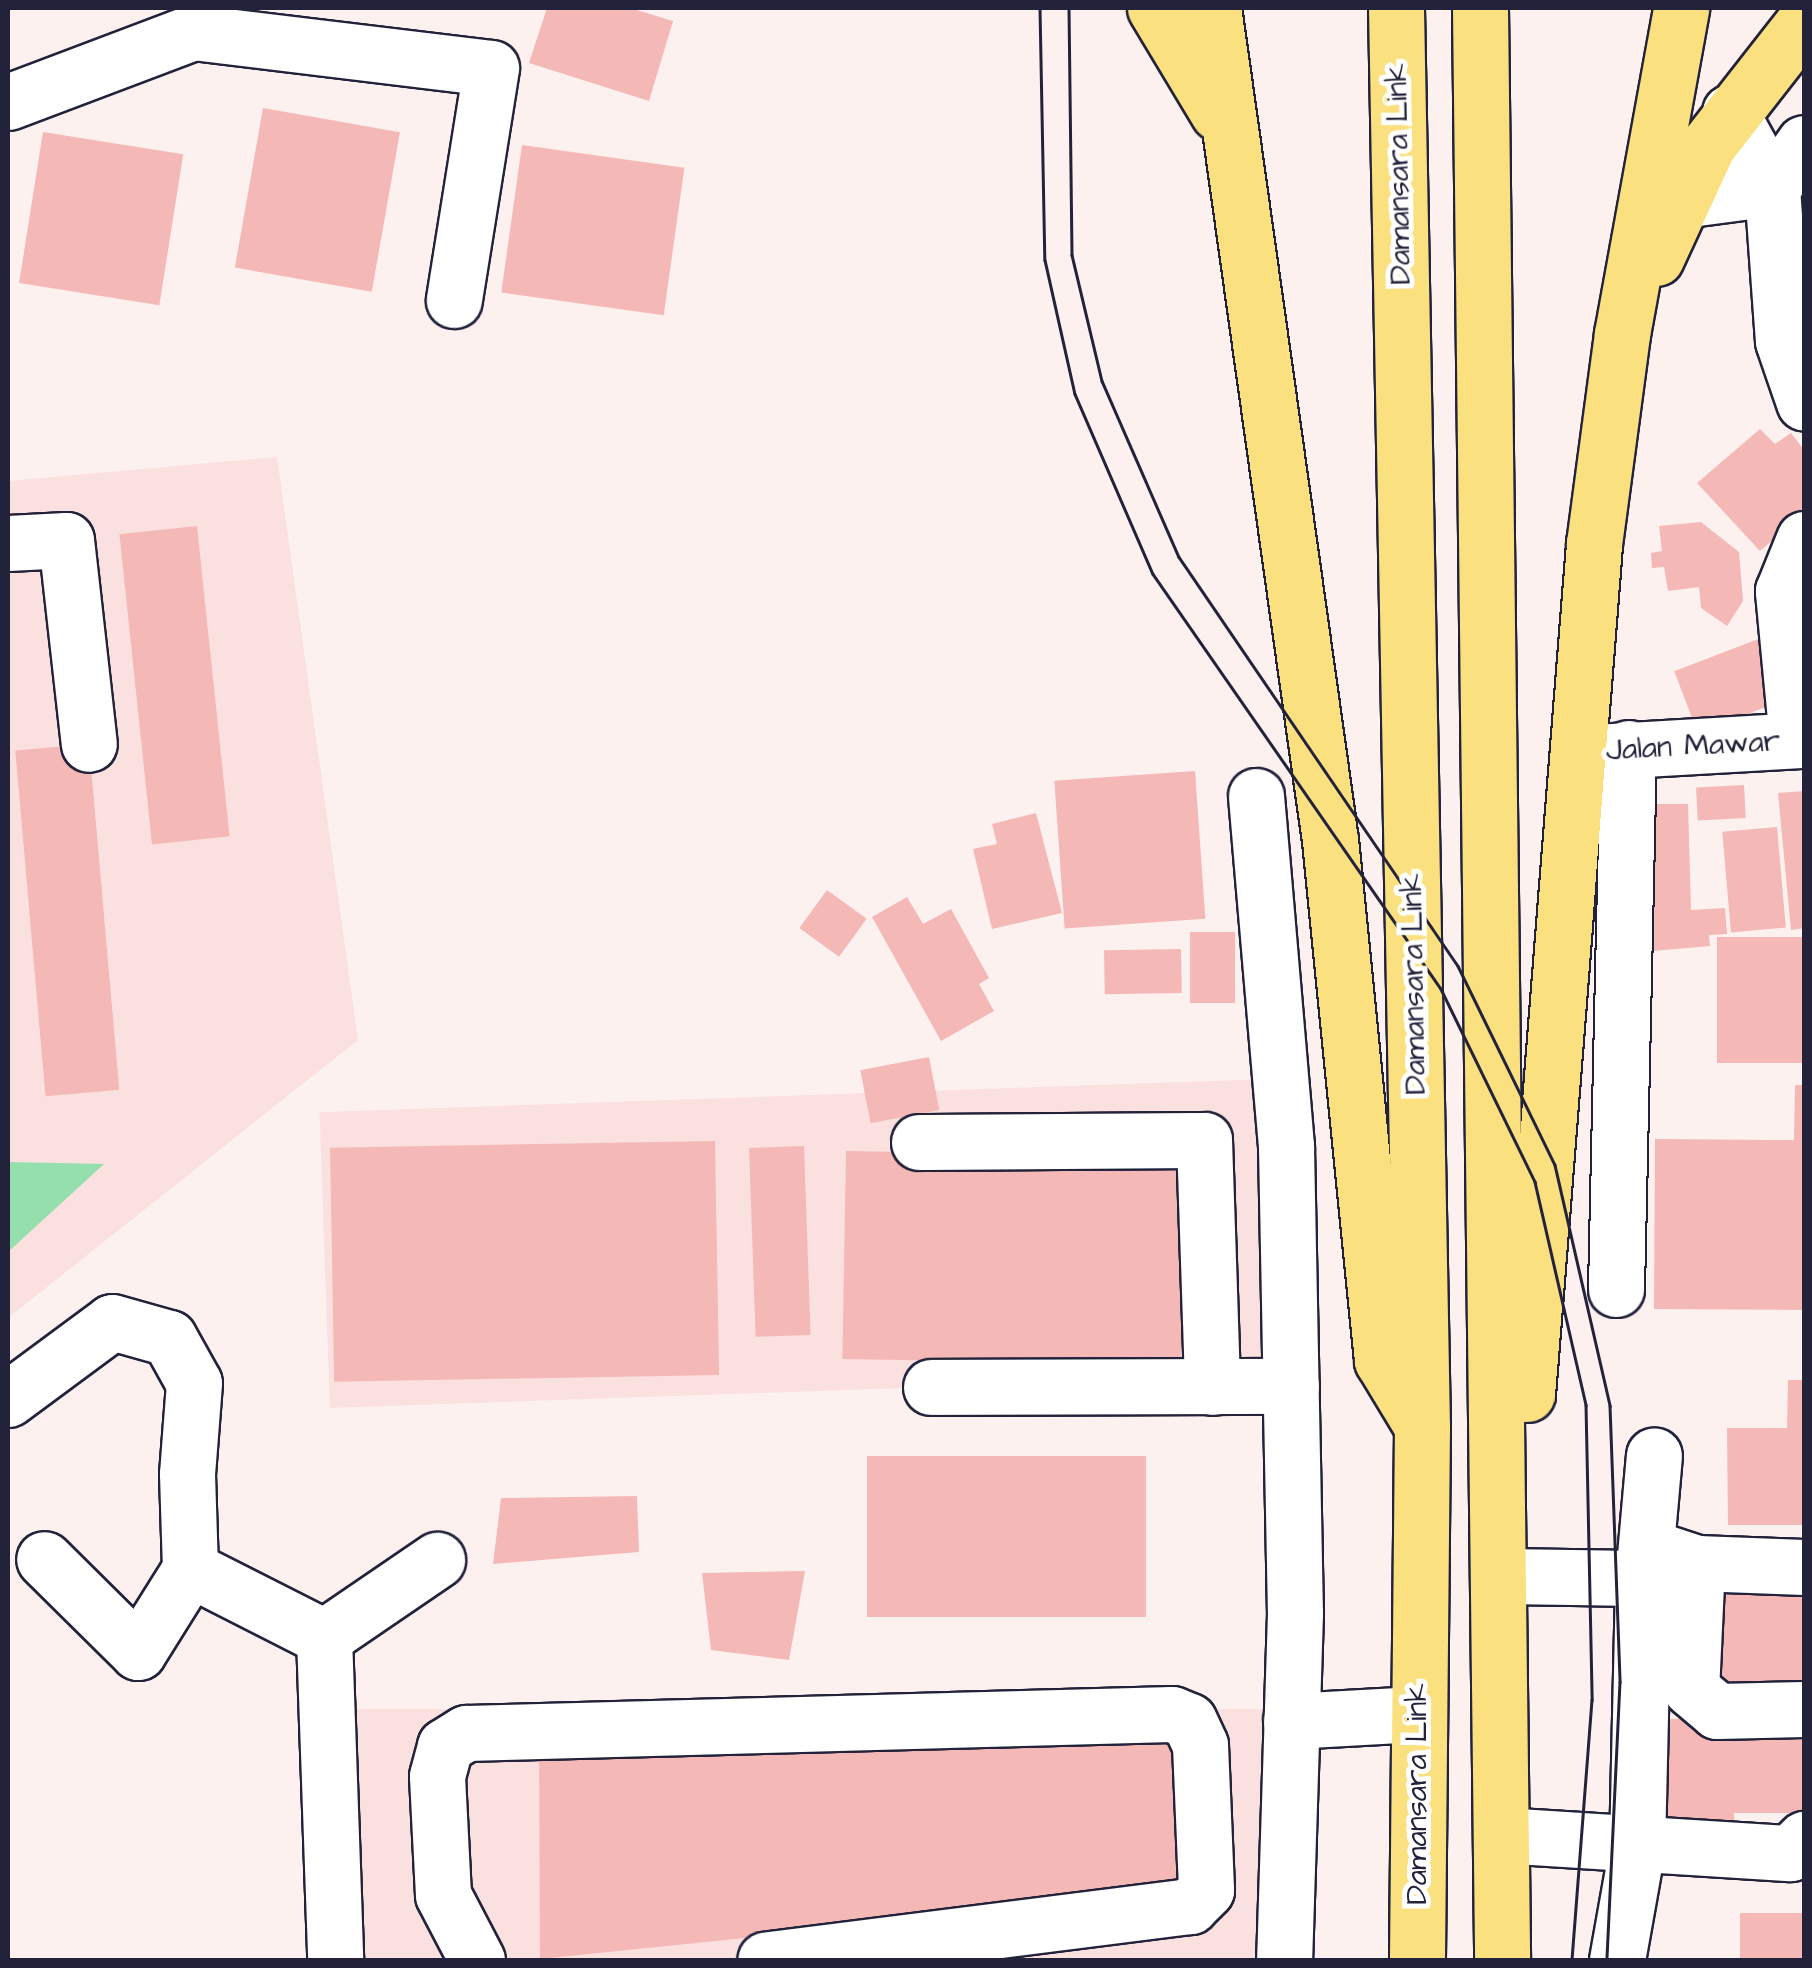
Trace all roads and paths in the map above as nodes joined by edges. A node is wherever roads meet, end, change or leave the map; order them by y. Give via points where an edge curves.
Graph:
1 (1155, 8) edge
2 (1213, 8) edge
3 (1396, 8) edge
4 (1480, 8) edge
5 (1681, 8) edge
6 (1804, 22) edge
7 (8, 102) edge
8 (1730, 112) junction
9 (1232, 137) junction
10 (1804, 143) edge
11 (1772, 188) junction
12 (1682, 200) junction
13 (454, 300) dead end
14 (1622, 334) junction
15 (1804, 402) edge
16 (1804, 538) edge
17 (8, 544) edge
18 (1801, 740) edge
19 (89, 744) dead end
20 (1604, 751) junction
21 (1256, 796) dead end
22 (919, 1142) dead end
23 (1545, 1191) junction
24 (1618, 1196) junction
25 (1616, 1289) dead end
26 (1291, 1386) junction
27 (931, 1387) dead end
28 (1212, 1387) junction
29 (8, 1398) edge
30 (1422, 1427) junction
31 (1654, 1455) dead end
32 (44, 1559) dead end
33 (437, 1560) dead end
34 (1499, 1560) junction
35 (1644, 1562) junction
36 (1697, 1562) junction
37 (1804, 1567) edge
38 (190, 1569) junction
39 (324, 1637) junction
40 (1804, 1708) edge
41 (1416, 1714) junction
42 (1291, 1722) junction
43 (1501, 1835) junction
44 (1804, 1838) edge
45 (1637, 1848) junction
46 (826, 1956) edge
47 (335, 1960) edge
48 (478, 1960) edge
49 (765, 1960) edge
50 (1284, 1960) edge
51 (1417, 1960) edge
52 (1502, 1960) edge
53 (1617, 1960) edge

1 - 9 highway
2 - 9 highway
3 - 30 highway, Damansara Link
4 - 34 highway
5 - 14 highway
6 - 8 highway
7 - 13 street via 193,32 491,68
8 - 11 street
8 - 12 highway
9 - 30 highway via 1330,840 1382,1360
10 - 11 street
11 - 12 street
11 - 15 street via 1783,341
12 - 14 highway
14 - 20 highway via 1594,544
16 - 18 street via 1783,591
17 - 19 street via 66,540
18 - 20 street, Jalan Mawar
20 - 23 highway via 1546,1115
20 - 24 street
21 - 26 street via 1286,1146
22 - 28 street via 1204,1140
23 - 24 street
23 - 34 highway via 1526,1395
24 - 25 street
26 - 28 street
26 - 42 street via 1272,1470
27 - 28 street
29 - 38 street via 112,1322 169,1338 194,1382 187,1474
30 - 41 highway, Damansara Link
31 - 35 street
32 - 38 street via 138,1652
33 - 39 street
34 - 35 street
34 - 43 highway
35 - 36 street
35 - 45 street
36 - 37 street
36 - 40 street via 1692,1689 1717,1710
38 - 39 street
39 - 47 street
41 - 42 street
41 - 51 highway, Damansara Link
42 - 50 street
43 - 45 street
43 - 52 highway
44 - 45 street via 1790,1853
45 - 53 street
46 - 48 street via 1190,1906 1206,1890 1200,1744 1189,1721 1172,1714 466,1734 446,1746 436,1776 438,1816 443,1895
46 - 49 street

